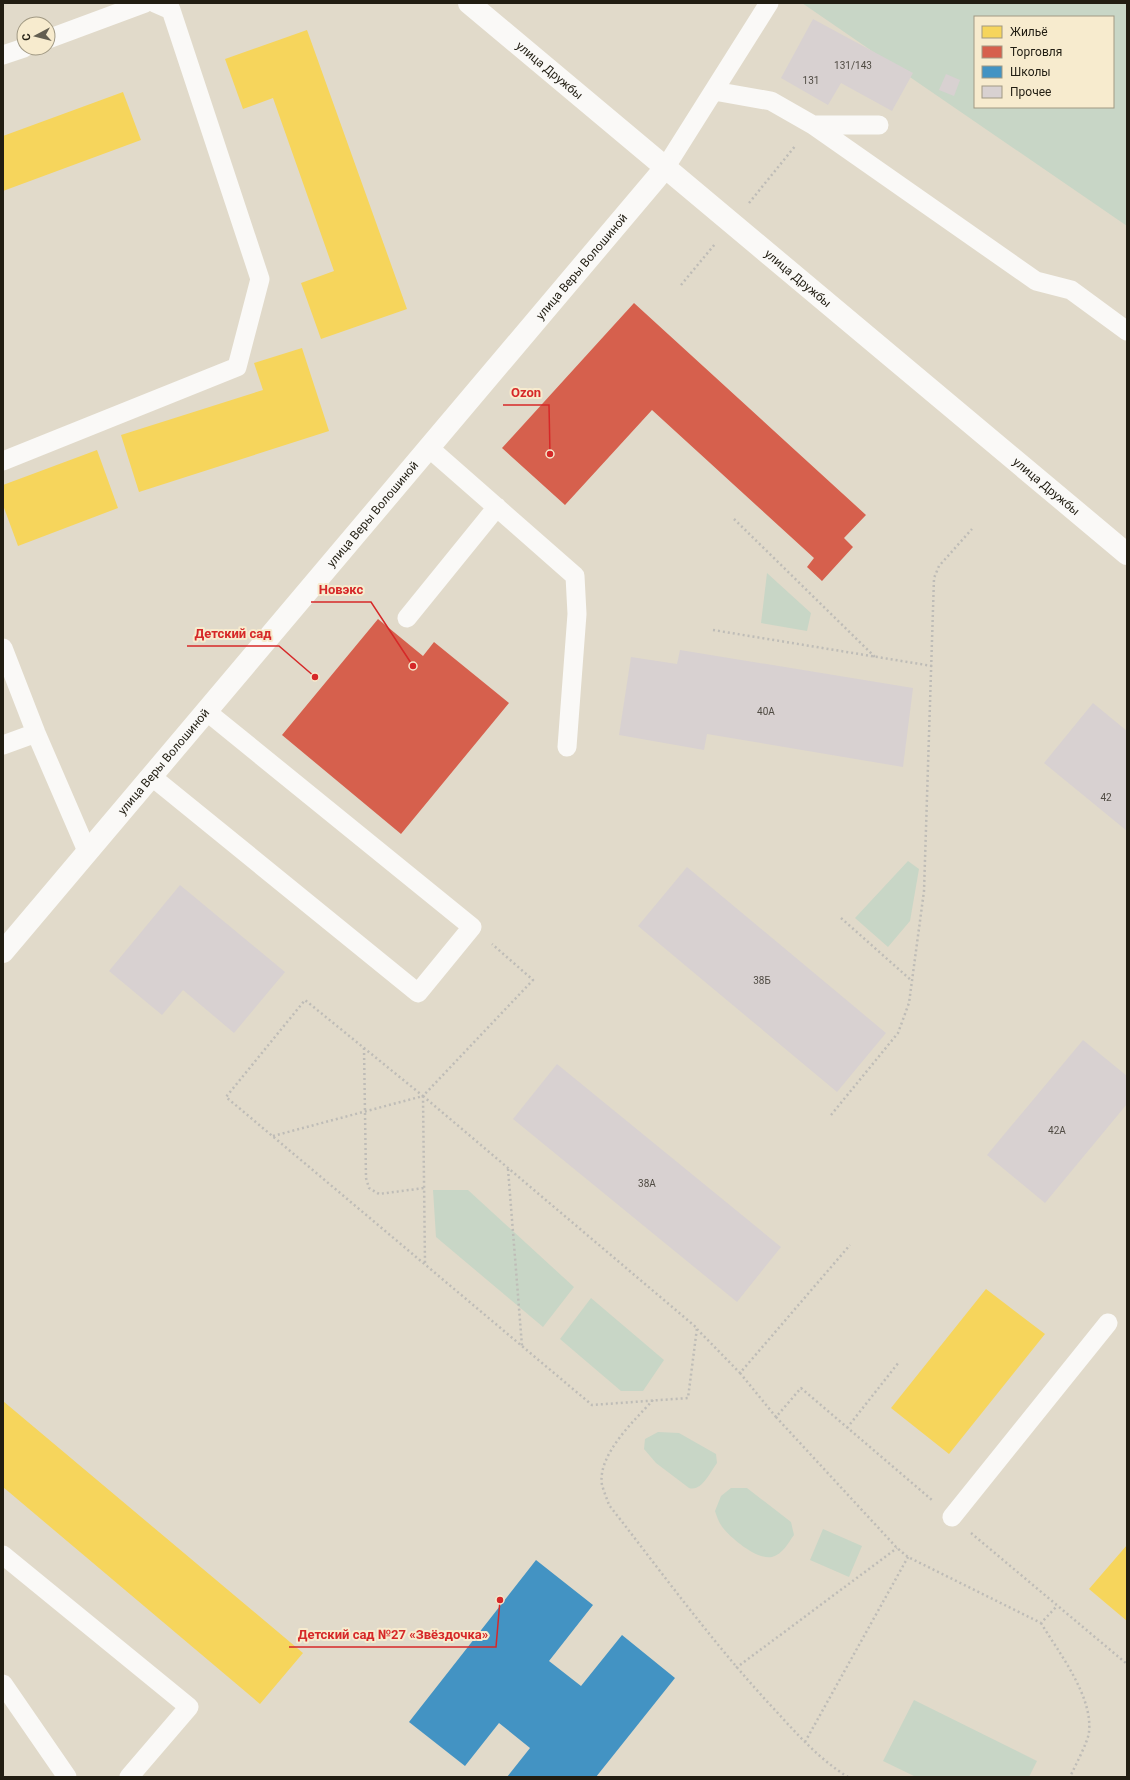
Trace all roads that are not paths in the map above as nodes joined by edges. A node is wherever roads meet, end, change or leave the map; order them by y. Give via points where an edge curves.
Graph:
1 (145, 3) edge
2 (155, 3) edge
3 (469, 3) edge
4 (769, 3) edge
5 (56, 36) edge
6 (16, 51) edge
7 (3, 55) edge
8 (714, 91) junction
9 (813, 125) junction
10 (879, 125) dead end
11 (665, 168) junction
12 (1127, 331) edge
13 (428, 447) junction
14 (3, 461) edge
15 (497, 507) junction
16 (1127, 554) edge
17 (407, 618) dead end
18 (3, 648) edge
19 (206, 711) junction
20 (36, 733) junction
21 (3, 745) edge
22 (567, 747) dead end
23 (151, 776) junction
24 (87, 851) junction
25 (3, 952) edge
26 (1108, 1323) dead end
27 (952, 1517) road end
28 (3, 1555) edge
29 (3, 1684) edge
30 (67, 1777) edge
31 (129, 1777) edge

1 - 5 lane
2 - 14 lane via 171,10 260,279 237,367
3 - 11 street, улица Дружбы
4 - 8 lane
6 - 7 lane
8 - 9 lane via 771,101
8 - 11 lane
9 - 10 lane
9 - 12 lane via 1036,281 1072,290
11 - 13 street, улица Веры Волошиной
11 - 16 street, улица Дружбы
13 - 15 lane
13 - 19 street, улица Веры Волошиной
15 - 17 lane
15 - 22 lane via 575,576 578,614
18 - 20 lane
19 - 23 street, улица Веры Волошиной
19 - 23 lane via 472,927 418,993
20 - 21 lane
20 - 24 lane
23 - 24 street, улица Веры Волошиной
24 - 25 street, улица Веры Волошиной
26 - 27 lane
28 - 31 lane via 189,1707
29 - 30 lane

